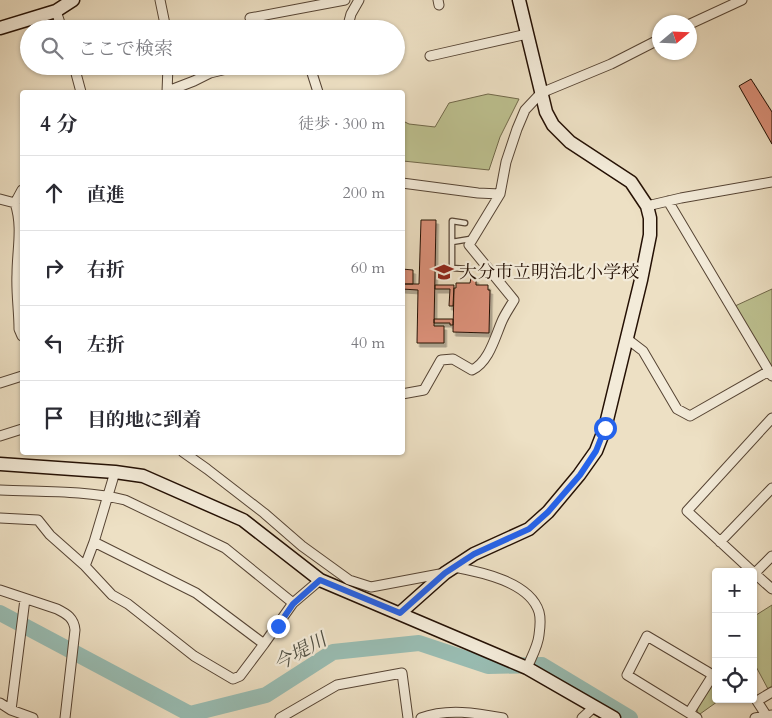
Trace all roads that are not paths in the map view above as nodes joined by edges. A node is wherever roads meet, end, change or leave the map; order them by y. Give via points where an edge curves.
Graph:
1 (73, 0) edge
2 (160, 0) edge
3 (345, 0) edge
4 (359, 0) edge
5 (519, 0) edge
6 (742, 0) edge
7 (56, 11) junction
8 (250, 18) dead end
9 (26, 20) edge
10 (59, 20) edge
11 (164, 20) edge
12 (349, 20) edge
13 (697, 21) edge
14 (20, 22) edge
15 (0, 28) edge
16 (527, 34) junction
17 (652, 43) edge
18 (430, 56) dead end
19 (76, 75) edge
20 (168, 75) edge
21 (206, 75) edge
22 (313, 75) edge
23 (80, 90) edge
24 (167, 90) edge
25 (172, 90) edge
26 (317, 90) edge
27 (541, 93) junction
28 (772, 182) edge
29 (405, 183) edge
30 (20, 193) edge
31 (500, 194) junction
32 (0, 199) edge
33 (668, 201) junction
34 (14, 203) junction
35 (647, 206) junction
36 (465, 223) dead end
37 (474, 238) junction
38 (20, 240) edge
39 (20, 240) edge
40 (452, 242) junction
41 (468, 269) dead end
42 (20, 329) edge
43 (626, 338) junction
44 (770, 373) edge
45 (20, 377) edge
46 (0, 383) edge
47 (405, 393) edge
48 (772, 418) edge
49 (20, 430) edge
50 (0, 436) edge
51 (187, 455) edge
52 (0, 464) edge
53 (115, 472) junction
54 (772, 488) edge
55 (0, 490) edge
56 (109, 496) junction
57 (0, 518) edge
58 (94, 542) junction
59 (720, 542) junction
60 (772, 556) edge
61 (85, 566) junction
62 (749, 568) edge
63 (757, 569) edge
64 (450, 570) junction
65 (757, 575) edge
66 (320, 580) junction
67 (772, 589) edge
68 (0, 590) edge
69 (25, 599) junction
70 (293, 604) junction
71 (400, 613) junction
72 (264, 644) junction
73 (527, 668) junction
74 (772, 692) edge
75 (0, 703) edge
76 (595, 706) junction
77 (11, 710) junction
78 (693, 715) edge
79 (769, 715) edge
80 (33, 718) edge
81 (65, 718) edge
82 (280, 718) edge
83 (408, 718) edge
84 (422, 718) edge
85 (503, 718) edge
86 (582, 718) edge
87 (614, 718) edge
88 (755, 718) edge

1 - 7 street
2 - 11 street
3 - 8 street
4 - 12 street
5 - 16 street
6 - 13 street
7 - 9 street
7 - 10 street
14 - 15 street
16 - 18 street
16 - 27 street
17 - 27 street
19 - 23 street
20 - 24 street
21 - 25 street
22 - 26 street
27 - 31 street via 525,110 517,128
27 - 35 street via 553,125 570,142 631,182
28 - 33 street
29 - 31 street
30 - 34 street
31 - 37 street
32 - 34 street
33 - 35 street
33 - 44 street
34 - 39 street
35 - 43 street via 650,235
36 - 40 lane via 452,221
37 - 40 lane
37 - 47 street via 469,245 514,300 479,367 472,370 453,359 441,360 424,390
38 - 42 street via 16,274
40 - 41 lane via 452,268
43 - 44 street via 643,351 677,409 690,416
43 - 64 street via 605,428 596,451 580,475 529,529 474,554
45 - 46 street
48 - 59 street via 687,511
49 - 50 street
51 - 64 street via 349,580 371,587
52 - 53 street
53 - 56 street
53 - 66 street via 143,476 243,520
54 - 59 street
55 - 56 street
56 - 58 street
56 - 70 street via 125,500 225,548
57 - 61 street via 38,520
58 - 61 street
58 - 72 street via 196,593
59 - 62 street
60 - 63 street
61 - 72 street via 112,595 194,656 233,679 240,676
64 - 71 street
64 - 73 street via 499,577 534,602 540,613 539,637
65 - 67 street
66 - 70 street
66 - 71 street
68 - 69 street
69 - 77 street
69 - 81 street via 66,613 73,622 75,630
70 - 72 street
71 - 73 street
73 - 76 street
74 - 79 street via 758,701
75 - 77 street
76 - 86 street
76 - 87 street
77 - 80 street
78 - 78 street via 713,675 647,636 627,675
79 - 88 street
82 - 83 street via 337,685 402,673
84 - 85 street via 458,712

